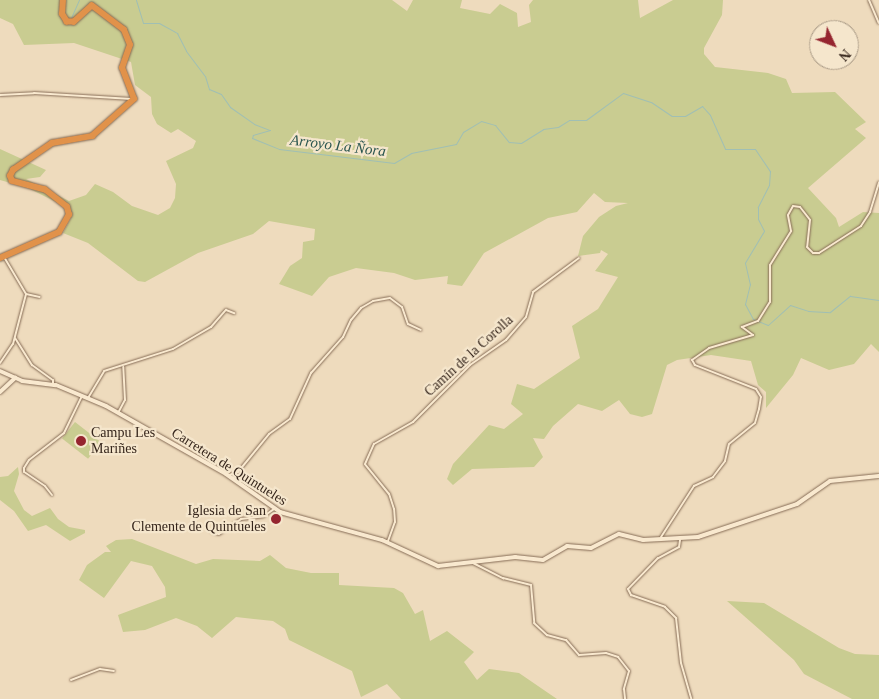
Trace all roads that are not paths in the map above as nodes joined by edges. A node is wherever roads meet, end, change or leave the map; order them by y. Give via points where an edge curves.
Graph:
1 (63, 0) edge
2 (869, 0) edge
3 (879, 23) edge
4 (0, 95) edge
5 (134, 99) junction
6 (879, 182) edge
7 (2, 257) edge
8 (579, 258) dead end
9 (26, 294) junction
10 (40, 296) dead end
11 (234, 313) dead end
12 (421, 330) dead end
13 (15, 338) junction
14 (0, 363) edge
15 (123, 367) junction
16 (0, 371) edge
17 (15, 378) junction
18 (52, 384) junction
19 (0, 392) edge
20 (82, 396) junction
21 (88, 398) junction
22 (118, 413) junction
23 (226, 474) junction
24 (879, 476) edge
25 (52, 495) dead end
26 (274, 509) junction
27 (212, 532) dead end
28 (659, 539) junction
29 (680, 540) junction
30 (387, 543) junction
31 (473, 563) junction
32 (114, 671) dead end
33 (71, 680) dead end
34 (625, 699) edge
35 (691, 699) edge

1 - 5 highway via 63,17 70,23 92,6 124,30 130,45 122,68
2 - 3 street
4 - 5 street via 34,92
5 - 7 highway via 92,136 52,142 13,170 12,181 45,190 67,207 69,215 59,232
6 - 28 street via 870,212 860,226 819,253 813,253 808,247 810,220 800,207 793,206 788,215 791,231 770,265 770,302 757,322 742,326 751,336 710,348 692,360 695,365 756,389 760,393 760,403 755,423 729,444 725,461 713,477 694,486
7 - 9 street
8 - 30 street, Camín de la Corolla via 538,286 531,296 526,317 506,340 470,366 412,422 374,444 365,464 389,494 394,509 394,528
9 - 10 street
9 - 13 street
11 - 15 street via 226,310 211,326 173,349
12 - 23 street via 408,324 402,307 390,298 372,301 361,308 343,337 311,373 290,419 269,434 238,472
13 - 14 street
13 - 18 street via 32,365 53,380
15 - 21 street via 104,371
15 - 22 street via 125,400
16 - 17 street, Carretera de Quintueles
17 - 18 street, Carretera de Quintueles
17 - 19 street
18 - 20 street, Carretera de Quintueles
20 - 21 street, Carretera de Quintueles
20 - 25 street via 64,433 29,460 24,468 24,472 45,486
21 - 22 street, Carretera de Quintueles
22 - 23 street, Carretera de Quintueles
23 - 26 street, Carretera de Quintueles
24 - 29 street, Carretera de Quintueles via 830,481 797,504 710,535
26 - 27 street via 264,516 241,519 219,534
26 - 30 street, Carretera de Quintueles
28 - 29 street, Carretera de Quintueles
28 - 31 street, Carretera de Quintueles via 643,540 619,534 591,548 567,546 543,560 515,557
29 - 35 street via 679,547 658,558 628,589 631,595 665,607 676,618 678,646
30 - 31 street, Carretera de Quintueles via 433,566
31 - 34 street via 503,578 531,585 534,623 547,635 566,640 579,655 611,654 618,658 629,671
32 - 33 street via 100,669

